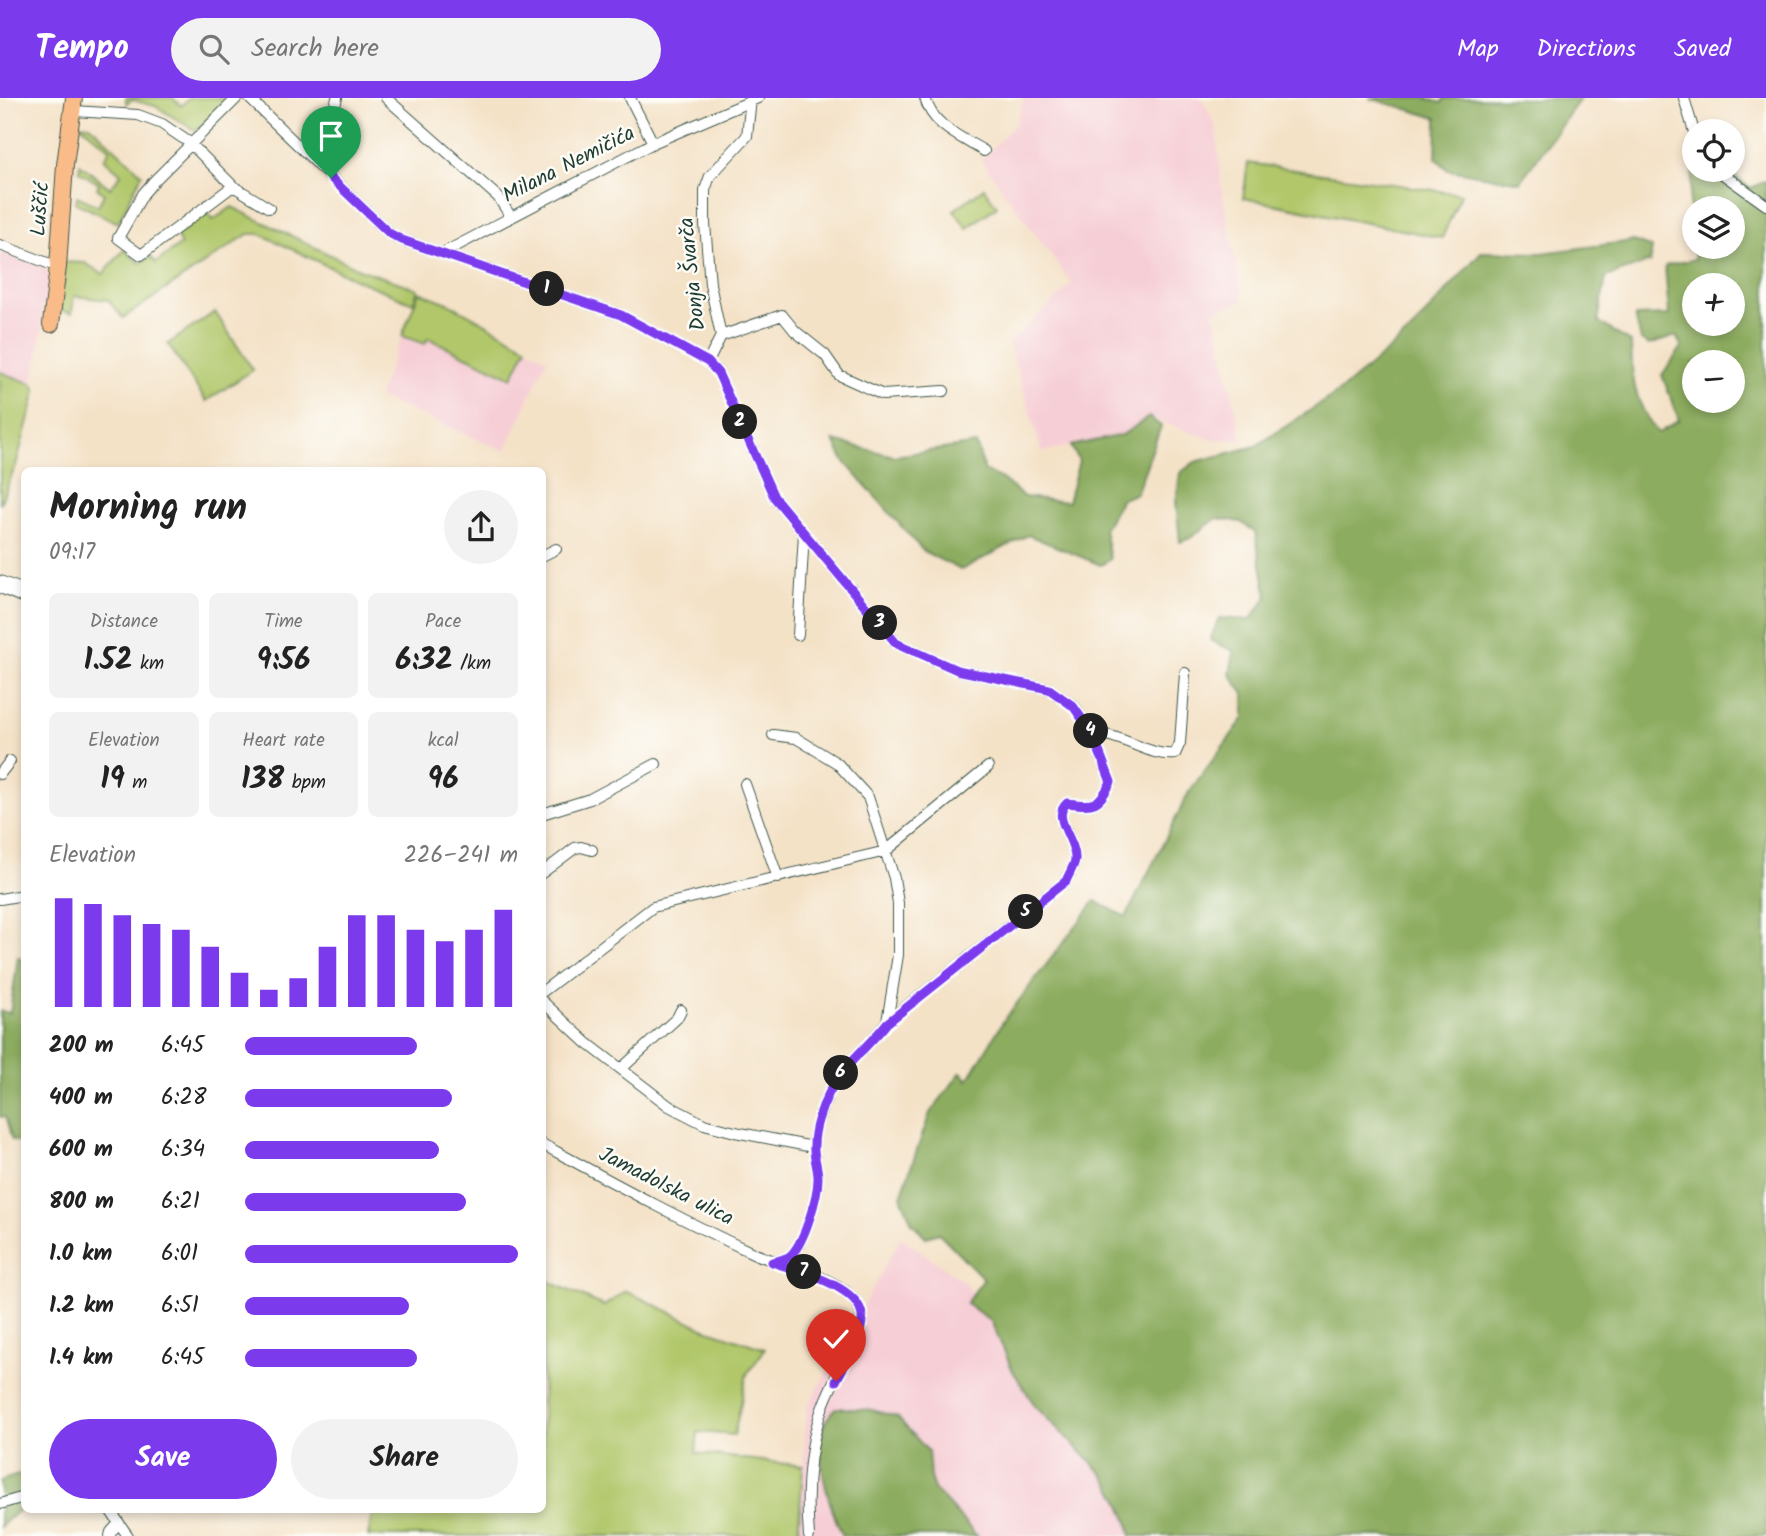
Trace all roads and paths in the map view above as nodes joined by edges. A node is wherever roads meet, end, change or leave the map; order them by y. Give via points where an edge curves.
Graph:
1 (237, 98) edge
2 (249, 98) edge
3 (337, 98) edge
4 (386, 98) edge
5 (630, 98) edge
6 (925, 98) edge
7 (1684, 98) edge
8 (754, 99) edge
9 (74, 104) edge
10 (1690, 119) edge
11 (190, 143) junction
12 (653, 143) junction
13 (984, 151) dead end
14 (319, 167) junction
15 (1734, 182) edge
16 (233, 186) junction
17 (1766, 205) edge
18 (269, 208) dead end
19 (511, 217) junction
20 (0, 245) edge
21 (443, 253) junction
22 (58, 267) junction
23 (51, 324) dead end
24 (720, 336) junction
25 (708, 362) junction
26 (944, 391) dead end
27 (804, 533) junction
28 (556, 549) dead end
29 (546, 554) edge
30 (0, 581) edge
31 (0, 588) edge
32 (21, 589) edge
33 (21, 597) edge
34 (799, 635) dead end
35 (1185, 673) dead end
36 (1092, 733) junction
37 (773, 735) dead end
38 (10, 761) dead end
39 (656, 764) dead end
40 (988, 767) dead end
41 (0, 774) edge
42 (746, 784) dead end
43 (546, 813) edge
44 (592, 850) dead end
45 (886, 850) junction
46 (546, 870) edge
47 (778, 878) junction
48 (21, 896) edge
49 (0, 899) edge
50 (546, 989) edge
51 (546, 1005) edge
52 (681, 1010) dead end
53 (887, 1023) junction
54 (621, 1069) junction
55 (546, 1146) edge
56 (813, 1147) junction
57 (772, 1262) junction
58 (21, 1498) edge
59 (0, 1504) edge
60 (112, 1513) edge
61 (119, 1523) junction
62 (110, 1534) edge
63 (128, 1536) edge
64 (808, 1536) edge

1 - 11 street
2 - 14 street
3 - 14 street
4 - 19 street via 498,197
5 - 12 street
6 - 13 street via 939,123
7 - 10 street
8 - 12 street, Milana Nemičića
8 - 24 street, Donja Švarča via 747,135 710,176 705,190 710,285
9 - 11 street via 138,115
9 - 22 main road, Luščić
11 - 16 street
11 - 16 street via 154,181 118,238 141,255
12 - 19 street, Milana Nemičića
14 - 21 street via 389,233
15 - 17 street
16 - 18 street
19 - 21 street, Milana Nemičića
20 - 22 street
21 - 25 street via 621,315
22 - 23 main road, Luščić
24 - 25 street, Donja Švarča
24 - 26 street via 782,315 839,374 883,395
25 - 27 street via 718,373 774,497
27 - 34 street
27 - 36 street via 896,643 957,670 1049,689 1073,706
28 - 29 street
30 - 32 street
31 - 33 street
35 - 36 street via 1180,743 1175,754 1164,756 1108,733
36 - 53 street via 1111,782 1102,799 1088,806 1067,803 1061,808 1075,860 1066,881
37 - 45 street via 796,738 837,763 867,797
38 - 41 street
39 - 43 street via 590,800
40 - 45 street
42 - 47 street
44 - 46 street via 575,848
45 - 47 street
45 - 53 street via 894,878 898,930
47 - 50 street via 653,906
48 - 49 street
51 - 54 street
52 - 54 street
53 - 56 street via 839,1076 821,1113
54 - 56 street via 668,1106 705,1124
55 - 57 street, Jamadolska ulica
56 - 57 street via 818,1178 807,1223 791,1255
57 - 64 street, Jamadolska ulica via 841,1288 863,1314 819,1418
58 - 59 street
60 - 61 street
61 - 62 street
61 - 63 street

